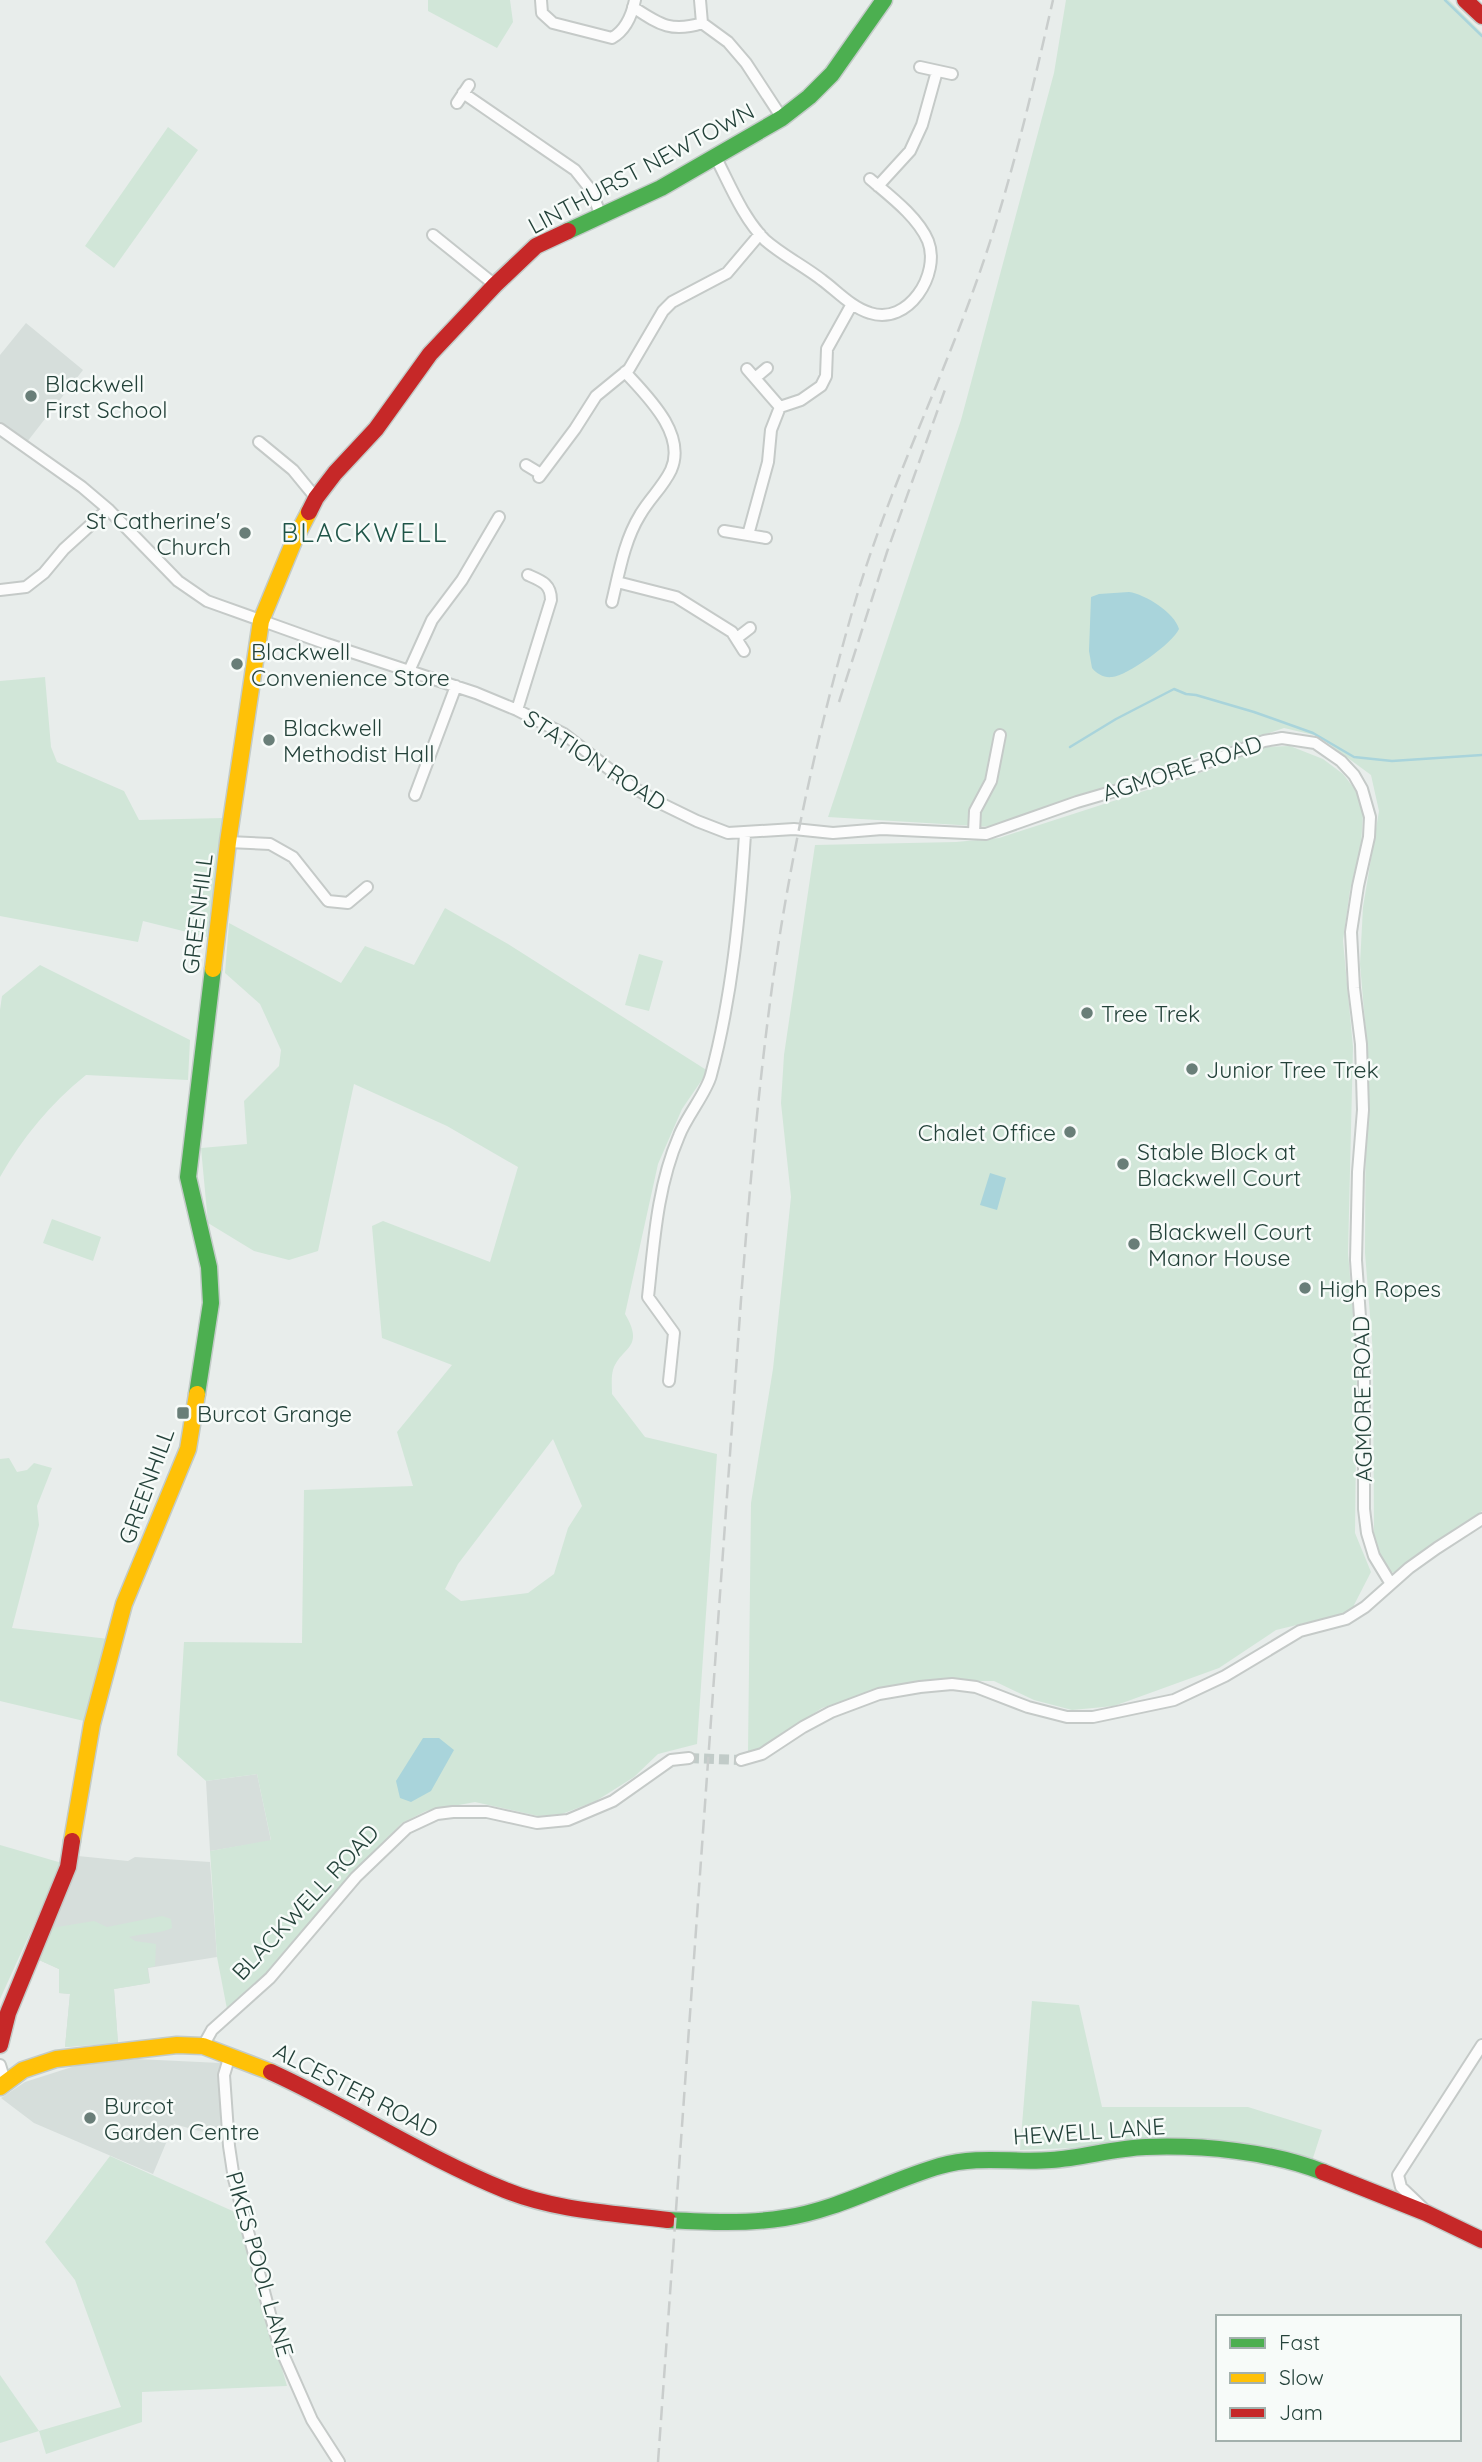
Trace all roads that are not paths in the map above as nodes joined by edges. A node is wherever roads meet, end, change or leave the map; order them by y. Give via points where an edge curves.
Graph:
1 (541, 0) edge
2 (700, 0) edge
3 (884, 0) edge
4 (1465, 0) edge
5 (634, 3) edge
6 (1482, 16) edge
7 (702, 23) junction
8 (920, 67) dead end
9 (937, 71) junction
10 (953, 74) dead end
11 (463, 94) dead end
12 (782, 118) junction
13 (716, 158) junction
14 (601, 216) junction
15 (433, 234) dead end
16 (760, 234) junction
17 (495, 285) junction
18 (852, 304) junction
19 (767, 368) dead end
20 (625, 372) junction
21 (780, 407) junction
22 (0, 429) edge
23 (259, 442) dead end
24 (526, 465) dead end
25 (316, 498) junction
26 (108, 509) junction
27 (499, 517) dead end
28 (724, 531) dead end
29 (748, 535) junction
30 (766, 538) dead end
31 (528, 575) dead end
32 (617, 582) junction
33 (0, 590) edge
34 (612, 602) dead end
35 (261, 621) junction
36 (750, 628) dead end
37 (737, 638) junction
38 (744, 651) dead end
39 (409, 671) junction
40 (456, 686) junction
41 (517, 710) junction
42 (1000, 735) dead end
43 (415, 795) dead end
44 (813, 832) joint
45 (974, 833) junction
46 (745, 834) junction
47 (228, 842) junction
48 (367, 887) dead end
49 (669, 1381) dead end
50 (1482, 1519) edge
51 (1391, 1584) junction
52 (689, 1758) tunnel mouth
53 (741, 1760) tunnel mouth
54 (0, 2045) edge
55 (1482, 2045) edge
56 (203, 2046) junction
57 (230, 2055) junction
58 (2, 2077) edge
59 (1426, 2213) junction
60 (691, 2222) joint
61 (1482, 2239) edge
62 (339, 2462) edge

1 - 5 street via 542,13 553,23 612,38 627,24
2 - 7 street
3 - 12 street, LINTHURST NEWTOWN via 832,74
4 - 6 street
5 - 7 street via 665,26 676,29
7 - 12 street via 746,63
8 - 9 street
9 - 10 street
9 - 18 street via 910,151 874,182 928,241 932,256 927,279 900,310 884,315
11 - 14 street via 575,170 592,190
12 - 13 street, LINTHURST NEWTOWN
13 - 14 street, LINTHURST NEWTOWN
13 - 16 street
14 - 17 street, LINTHURST NEWTOWN via 536,246
15 - 17 street
16 - 18 street
16 - 20 street via 726,273 672,302
17 - 25 street, LINTHURST NEWTOWN via 430,354 376,429
18 - 21 street via 827,349 821,386
19 - 21 street via 751,373
20 - 24 street via 596,397 540,476
20 - 32 street via 664,420 674,452 672,467 640,514 627,543
21 - 29 street
22 - 26 street, STATION ROAD
23 - 25 street via 293,470
25 - 35 street, LINTHURST NEWTOWN
26 - 33 street via 26,587
26 - 35 street, STATION ROAD via 190,591
27 - 39 street via 432,620
28 - 29 street
29 - 30 street
31 - 41 street via 546,583 551,600
32 - 34 street
32 - 37 street via 676,597
35 - 39 street, STATION ROAD
35 - 47 street, GREENHILL
36 - 37 street
37 - 38 street
39 - 40 street, STATION ROAD
40 - 41 street, STATION ROAD
40 - 43 street
41 - 46 street, STATION ROAD via 564,734 658,802 711,828
42 - 45 street via 991,781 975,811
44 - 45 street, AGMORE ROAD
44 - 46 street, STATION ROAD via 785,829
45 - 51 street, AGMORE ROAD via 986,834 1282,738 1315,743 1341,761 1362,789 1370,817 1351,932 1363,1110 1356,1260 1364,1374 1364,1509 1374,1556
46 - 49 street via 741,900 711,1079 679,1136 663,1179 648,1297 674,1334
47 - 48 street, GREENHILL via 270,844 293,857 328,901 348,903
47 - 54 street, GREENHILL via 188,1177 209,1267 211,1303 200,1386 188,1449 124,1604 92,1724 68,1867 8,2013
50 - 51 street
51 - 53 street via 1346,1619 1300,1631 1174,1700 1093,1717 1067,1717 976,1688 952,1684 920,1687 879,1694 831,1712 762,1754
52 - 56 street, BLACKWELL ROAD via 671,1760 613,1801 568,1820 537,1823 487,1812 453,1812 407,1828 356,1877 270,1978 212,2030
55 - 59 street via 1398,2175 1401,2187
56 - 57 street, ALCESTER ROAD
56 - 58 street, ALCESTER ROAD via 56,2059
57 - 60 street, ALCESTER ROAD via 508,2191 568,2207
57 - 62 street, PIKES POOL LANE via 224,2075 234,2179 270,2314 312,2420
59 - 60 street, HEWELL LANE via 1283,2158 1145,2147 1053,2160 966,2161 785,2218
59 - 61 street, HEWELL LANE

